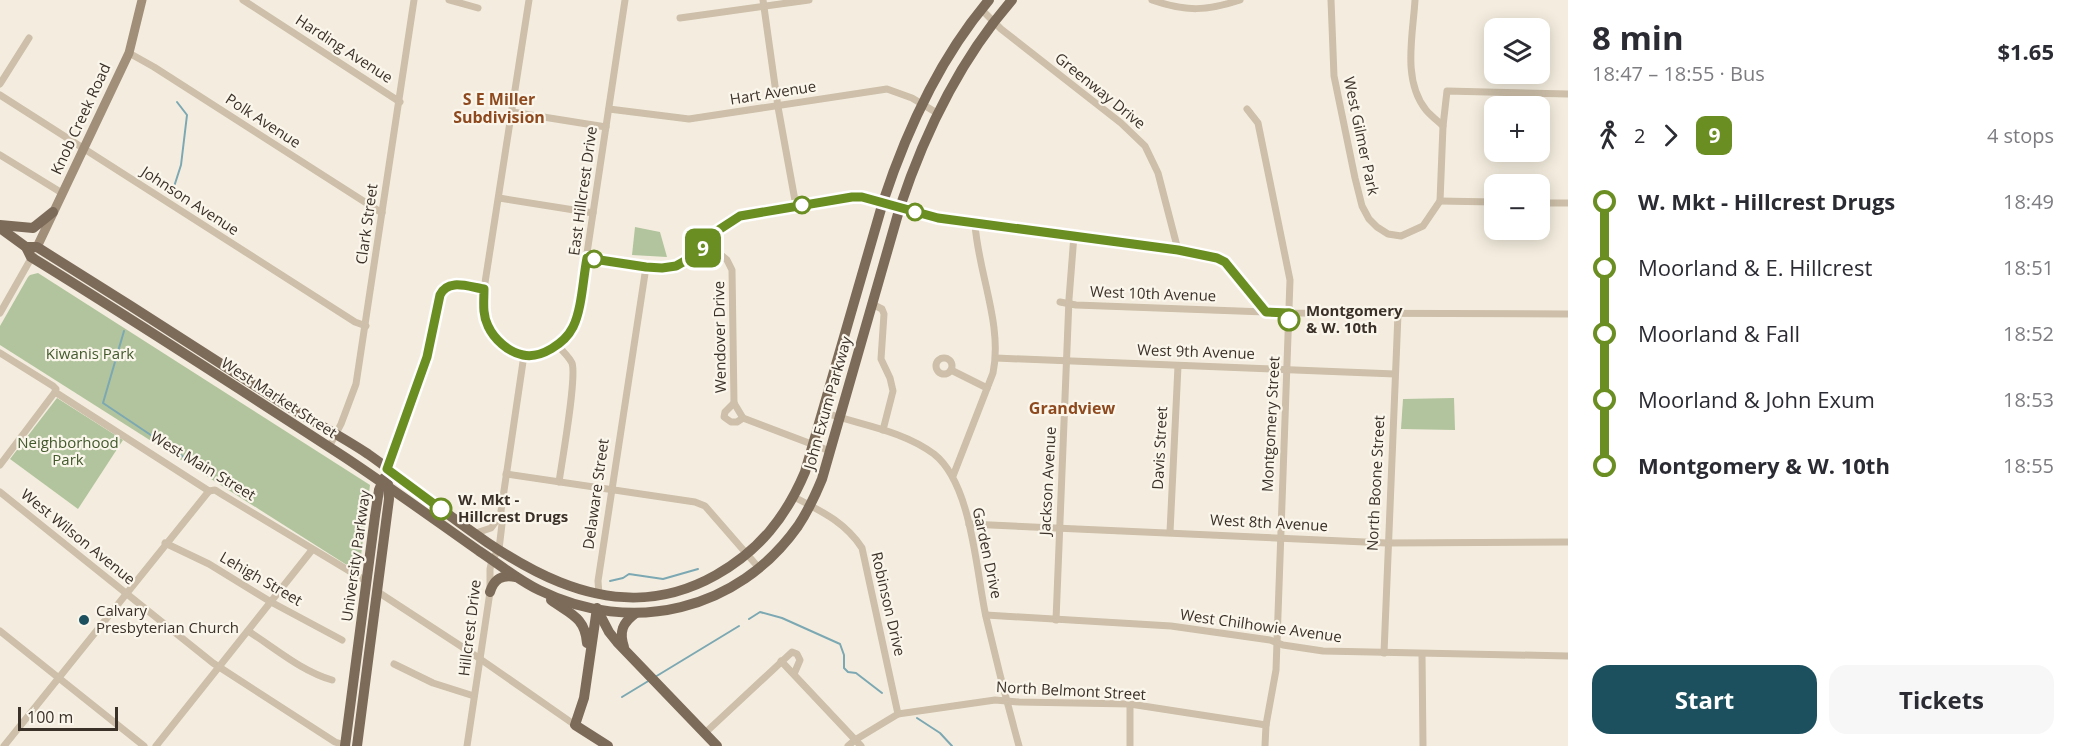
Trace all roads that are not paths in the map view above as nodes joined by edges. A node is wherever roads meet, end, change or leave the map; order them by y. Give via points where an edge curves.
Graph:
1 (142, 0) edge
2 (243, 0) edge
3 (414, 0) edge
4 (449, 0) edge
5 (529, 0) edge
6 (625, 0) edge
7 (809, 0) edge
8 (989, 0) edge
9 (1012, 0) edge
10 (1152, 0) edge
11 (1240, 0) edge
12 (1331, 0) edge
13 (1415, 0) edge
14 (763, 3) edge
15 (478, 8) dead end
16 (981, 9) junction
17 (680, 18) dead end
18 (993, 21) junction
19 (29, 38) dead end
20 (129, 53) junction
21 (0, 84) edge
22 (1568, 94) edge
23 (0, 95) edge
24 (400, 102) junction
25 (922, 104) junction
26 (778, 107) junction
27 (609, 109) junction
28 (1247, 109) dead end
29 (512, 112) junction
30 (937, 113) junction
31 (1443, 126) junction
32 (606, 127) junction
33 (83, 148) junction
34 (0, 155) edge
35 (62, 193) junction
36 (499, 198) junction
37 (1440, 201) junction
38 (883, 202) junction
39 (1484, 202) edge
40 (1550, 203) edge
41 (1568, 203) edge
42 (796, 206) junction
43 (900, 207) junction
44 (53, 212) junction
45 (382, 213) junction
46 (593, 213) junction
47 (975, 224) junction
48 (0, 227) edge
49 (1074, 236) junction
50 (707, 243) junction
51 (32, 247) junction
52 (1178, 250) junction
53 (31, 257) junction
54 (587, 258) junction
55 (646, 267) junction
56 (484, 289) junction
57 (1060, 302) dead end
58 (872, 304) junction
59 (1070, 304) junction
60 (1266, 312) junction
61 (0, 313) edge
62 (1289, 313) junction
63 (1398, 314) junction
64 (1568, 314) edge
65 (366, 326) junction
66 (557, 345) junction
67 (0, 352) edge
68 (524, 356) junction
69 (996, 358) junction
70 (1067, 360) junction
71 (1178, 366) junction
72 (1287, 369) junction
73 (951, 370) dead end
74 (1395, 374) junction
75 (987, 388) junction
76 (55, 392) junction
77 (734, 404) junction
78 (823, 412) junction
79 (742, 418) junction
80 (840, 418) junction
81 (883, 430) junction
82 (336, 435) junction
83 (813, 446) junction
84 (329, 447) junction
85 (830, 451) junction
86 (0, 465) edge
87 (387, 469) junction
88 (506, 474) junction
89 (953, 476) junction
90 (559, 482) junction
91 (385, 484) junction
92 (612, 489) junction
93 (209, 491) junction
94 (0, 492) edge
95 (795, 497) junction
96 (811, 505) junction
97 (501, 516) junction
98 (969, 524) junction
99 (1059, 528) junction
100 (1170, 532) junction
101 (476, 533) junction
102 (1279, 537) junction
103 (1568, 542) edge
104 (165, 543) junction
105 (1387, 543) junction
106 (500, 549) junction
107 (312, 550) junction
108 (748, 554) junction
109 (492, 560) junction
110 (759, 568) junction
111 (516, 577) junction
112 (366, 581) junction
113 (539, 591) junction
114 (378, 592) junction
115 (490, 592) junction
116 (126, 594) junction
117 (599, 595) junction
118 (271, 602) junction
119 (597, 609) junction
120 (636, 614) junction
121 (986, 615) junction
122 (1056, 620) junction
123 (0, 631) edge
124 (248, 631) junction
125 (609, 632) junction
126 (592, 636) junction
127 (342, 640) dead end
128 (1276, 643) junction
129 (624, 648) junction
130 (1384, 653) junction
131 (1422, 654) junction
132 (1568, 656) edge
133 (480, 659) junction
134 (588, 660) junction
135 (781, 661) junction
136 (394, 664) dead end
137 (219, 667) junction
138 (794, 674) junction
139 (58, 677) junction
140 (332, 680) dead end
141 (474, 696) junction
142 (1006, 701) junction
143 (1130, 704) junction
144 (898, 714) junction
145 (575, 725) junction
146 (1266, 725) junction
147 (705, 733) junction
148 (855, 740) junction
149 (4, 746) edge
150 (144, 746) edge
151 (156, 746) edge
152 (345, 746) edge
153 (357, 746) edge
154 (467, 746) edge
155 (608, 746) edge
156 (717, 746) edge
157 (848, 746) edge
158 (861, 746) edge
159 (1018, 746) edge
160 (1130, 746) edge
161 (1265, 746) edge
162 (1423, 746) edge

1 - 20 main road, Knob Creek Road
2 - 24 street, Harding Avenue
3 - 24 street, Clark Street
4 - 15 street
5 - 29 street
6 - 27 street, East Hillcrest Drive
7 - 14 street
8 - 16 main road, John Exum Parkway
9 - 18 main road, John Exum Parkway
10 - 11 street via 1174,8 1197,10
12 - 37 street, West Gilmer Park via 1334,76 1355,178 1369,219 1388,234 1401,236 1423,226
13 - 31 street via 1412,80 1426,110
14 - 17 street
14 - 26 street
16 - 18 street, Greenway Drive
16 - 25 main road, John Exum Parkway
18 - 30 main road, John Exum Parkway
18 - 52 street, Greenway Drive via 1145,146 1158,173
19 - 21 street
20 - 33 main road, Knob Creek Road
20 - 45 street, Polk Avenue
22 - 31 street via 1447,91
23 - 33 street, Johnson Avenue
24 - 45 street, Clark Street
25 - 26 street, Hart Avenue via 887,89
25 - 30 street, Hart Avenue
25 - 38 main road, John Exum Parkway via 908,131
26 - 27 street, Hart Avenue via 689,119
26 - 42 street
27 - 32 street, East Hillcrest Drive
28 - 62 street, Montgomery Street via 1258,123 1289,271
29 - 32 street
29 - 36 street
30 - 43 main road, John Exum Parkway
31 - 37 street
32 - 46 street, East Hillcrest Drive
33 - 35 main road, Knob Creek Road
33 - 65 street, Johnson Avenue
34 - 35 street
35 - 44 main road, Knob Creek Road
36 - 46 street
36 - 56 street
37 - 39 street
38 - 42 street via 852,197
38 - 43 street
38 - 78 main road, John Exum Parkway
40 - 41 street
42 - 50 street via 740,216
43 - 47 street
43 - 58 main road, John Exum Parkway
44 - 48 main road via 33,228
44 - 51 main road, Knob Creek Road
45 - 65 street, Clark Street
46 - 54 street, East Hillcrest Drive
47 - 49 street
47 - 69 street
48 - 51 main road, West Market Street
49 - 52 street
49 - 59 street, Jackson Avenue
50 - 55 street via 676,266
50 - 77 street, Wendover Drive via 727,260 732,270
51 - 53 main road, West Market Street
51 - 82 main road, West Market Street
52 - 60 street via 1225,262
53 - 61 street
53 - 84 main road, West Market Street
54 - 55 street
54 - 66 street, East Hillcrest Drive via 573,327
55 - 92 street, Delaware Street
56 - 68 street via 483,308 493,336
56 - 87 street via 455,284 441,293 427,357
57 - 59 street, West 10th Avenue
58 - 80 main road, John Exum Parkway
58 - 81 street via 884,314 881,359 893,392
59 - 60 street, West 10th Avenue
59 - 70 street, Jackson Avenue
60 - 62 street, West 10th Avenue
62 - 63 street, West 10th Avenue
62 - 72 street, Montgomery Street
63 - 64 street, West 10th Avenue
63 - 74 street, North Boone Street
65 - 82 street, Clark Street via 356,384
66 - 68 street
66 - 90 street via 573,369
67 - 76 street, West Main Street via 53,386
68 - 88 street
69 - 70 street, West 9th Avenue
69 - 75 street
70 - 71 street, West 9th Avenue
70 - 99 street, Jackson Avenue
71 - 72 street, West 9th Avenue
71 - 100 street, Davis Street
72 - 74 street, West 9th Avenue
72 - 102 street, Montgomery Street
73 - 75 street
74 - 105 street, North Boone Street
75 - 89 street
76 - 86 street
76 - 93 street, West Main Street
77 - 79 street, Wendover Drive
77 - 79 street via 724,417 731,422
78 - 80 street, Garden Drive
78 - 83 main road, John Exum Parkway
79 - 83 street
80 - 81 street, Garden Drive
80 - 85 main road, John Exum Parkway
81 - 89 street, Garden Drive via 920,445
82 - 84 street, Clark Street
82 - 87 main road, West Market Street
83 - 85 street
83 - 95 main road, John Exum Parkway
84 - 91 main road, West Market Street
85 - 96 main road, John Exum Parkway
87 - 91 main road, University Parkway
87 - 101 main road, West Market Street
88 - 90 street
88 - 97 street
89 - 98 street, Garden Drive
90 - 92 street
91 - 109 main road, West Market Street
91 - 112 main road, University Parkway via 379,490
91 - 114 main road, University Parkway via 389,499
92 - 108 street via 705,506
92 - 117 street, Delaware Street
93 - 104 street
93 - 107 street, West Main Street via 215,490
94 - 116 street, West Wilson Avenue
95 - 96 street, Robinson Drive
95 - 108 main road, John Exum Parkway via 780,520
96 - 110 main road, John Exum Parkway via 788,538
96 - 144 street, Robinson Drive via 852,533 862,548
97 - 101 street via 491,528
97 - 106 street
98 - 99 street, West 8th Avenue
98 - 121 street, Garden Drive
99 - 100 street, West 8th Avenue
99 - 122 street, Jackson Avenue
100 - 102 street, West 8th Avenue
101 - 106 main road, West Market Street
102 - 105 street, West 8th Avenue
102 - 128 street, Montgomery Street
103 - 105 street, West 8th Avenue
104 - 116 street
104 - 118 street, Lehigh Street via 209,564
105 - 130 street, North Boone Street
106 - 109 street, Hillcrest Drive
106 - 117 main road, John Exum Parkway via 531,571
107 - 112 street, West Main Street
107 - 118 street
108 - 110 street
108 - 117 main road, John Exum Parkway via 698,585 676,592 631,598
109 - 111 main road, West Market Street
109 - 115 street, Hillcrest Drive
110 - 120 main road, John Exum Parkway via 721,594 666,611
111 - 113 main road, John Exum Parkway
111 - 115 main road via 498,579
112 - 152 main road, University Parkway
113 - 119 main road, John Exum Parkway
113 - 134 main road via 582,623
114 - 133 street
114 - 153 main road, University Parkway
115 - 133 street, Hillcrest Drive
116 - 137 street, West Wilson Avenue
116 - 139 street
117 - 119 main road, Delaware Street
118 - 124 street
118 - 127 street, Lehigh Street
119 - 120 main road, John Exum Parkway
119 - 125 main road
119 - 126 main road, Delaware Street
120 - 129 main road via 622,628
121 - 122 street, West Chilhowie Avenue
121 - 142 street, Garden Drive
122 - 128 street, West Chilhowie Avenue via 1171,626
123 - 139 street
124 - 137 street
124 - 140 street via 285,657
125 - 126 main road via 598,629
125 - 129 main road
126 - 134 main road, Delaware Street
128 - 130 street, West Chilhowie Avenue via 1323,651
128 - 146 street, Montgomery Street via 1274,688
129 - 147 main road
130 - 131 street, West Chilhowie Avenue
131 - 132 street, West Chilhowie Avenue
131 - 162 street
133 - 141 street, Hillcrest Drive
133 - 145 street
134 - 145 main road, Delaware Street via 584,698
135 - 138 street
135 - 138 street via 792,652 797,654 801,660
135 - 147 street
136 - 141 street via 433,683
137 - 151 street
137 - 152 street, West Wilson Avenue
138 - 148 street
139 - 149 street
139 - 150 street
141 - 154 street, Hillcrest Drive
142 - 143 street, North Belmont Street
142 - 144 street, North Belmont Street
142 - 159 street, Garden Drive
143 - 146 street, North Belmont Street
143 - 160 street
144 - 148 street, North Belmont Street
145 - 155 main road
146 - 161 street, Montgomery Street
147 - 156 main road
148 - 157 street, North Belmont Street
148 - 158 street

